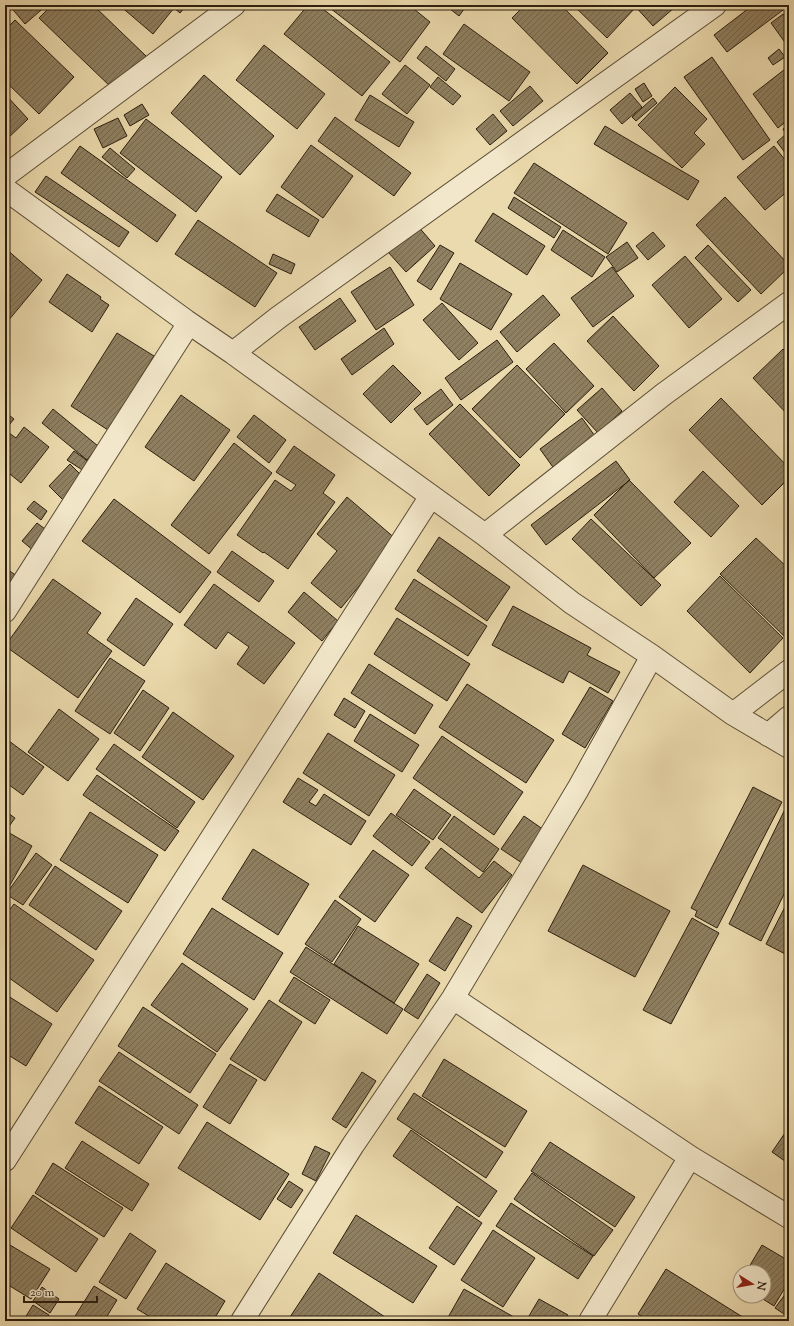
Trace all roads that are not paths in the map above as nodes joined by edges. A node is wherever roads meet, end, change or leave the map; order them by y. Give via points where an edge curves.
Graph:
1 (234, 5) edge
2 (715, 5) edge
3 (5, 176) edge
4 (5, 189) edge
5 (789, 303) edge
6 (189, 323) junction
7 (233, 353) junction
8 (431, 496) junction
9 (485, 535) junction
10 (5, 611) edge
11 (652, 656) junction
12 (789, 671) edge
13 (733, 714) junction
14 (789, 717) edge
15 (768, 735) junction
16 (789, 747) edge
17 (453, 998) junction
18 (690, 1157) junction
19 (5, 1160) edge
20 (789, 1217) edge
21 (242, 1321) edge
22 (590, 1321) edge

1 - 3 street
2 - 7 street via 279,317
4 - 6 street
5 - 9 street via 664,394
6 - 7 street
6 - 10 street
7 - 8 street
8 - 9 street
8 - 19 street
9 - 11 street via 572,603
11 - 13 street
11 - 17 street via 578,789
12 - 13 street
13 - 15 street
14 - 15 street
15 - 16 street
17 - 18 street
17 - 21 street via 353,1145
18 - 20 street
18 - 22 street

